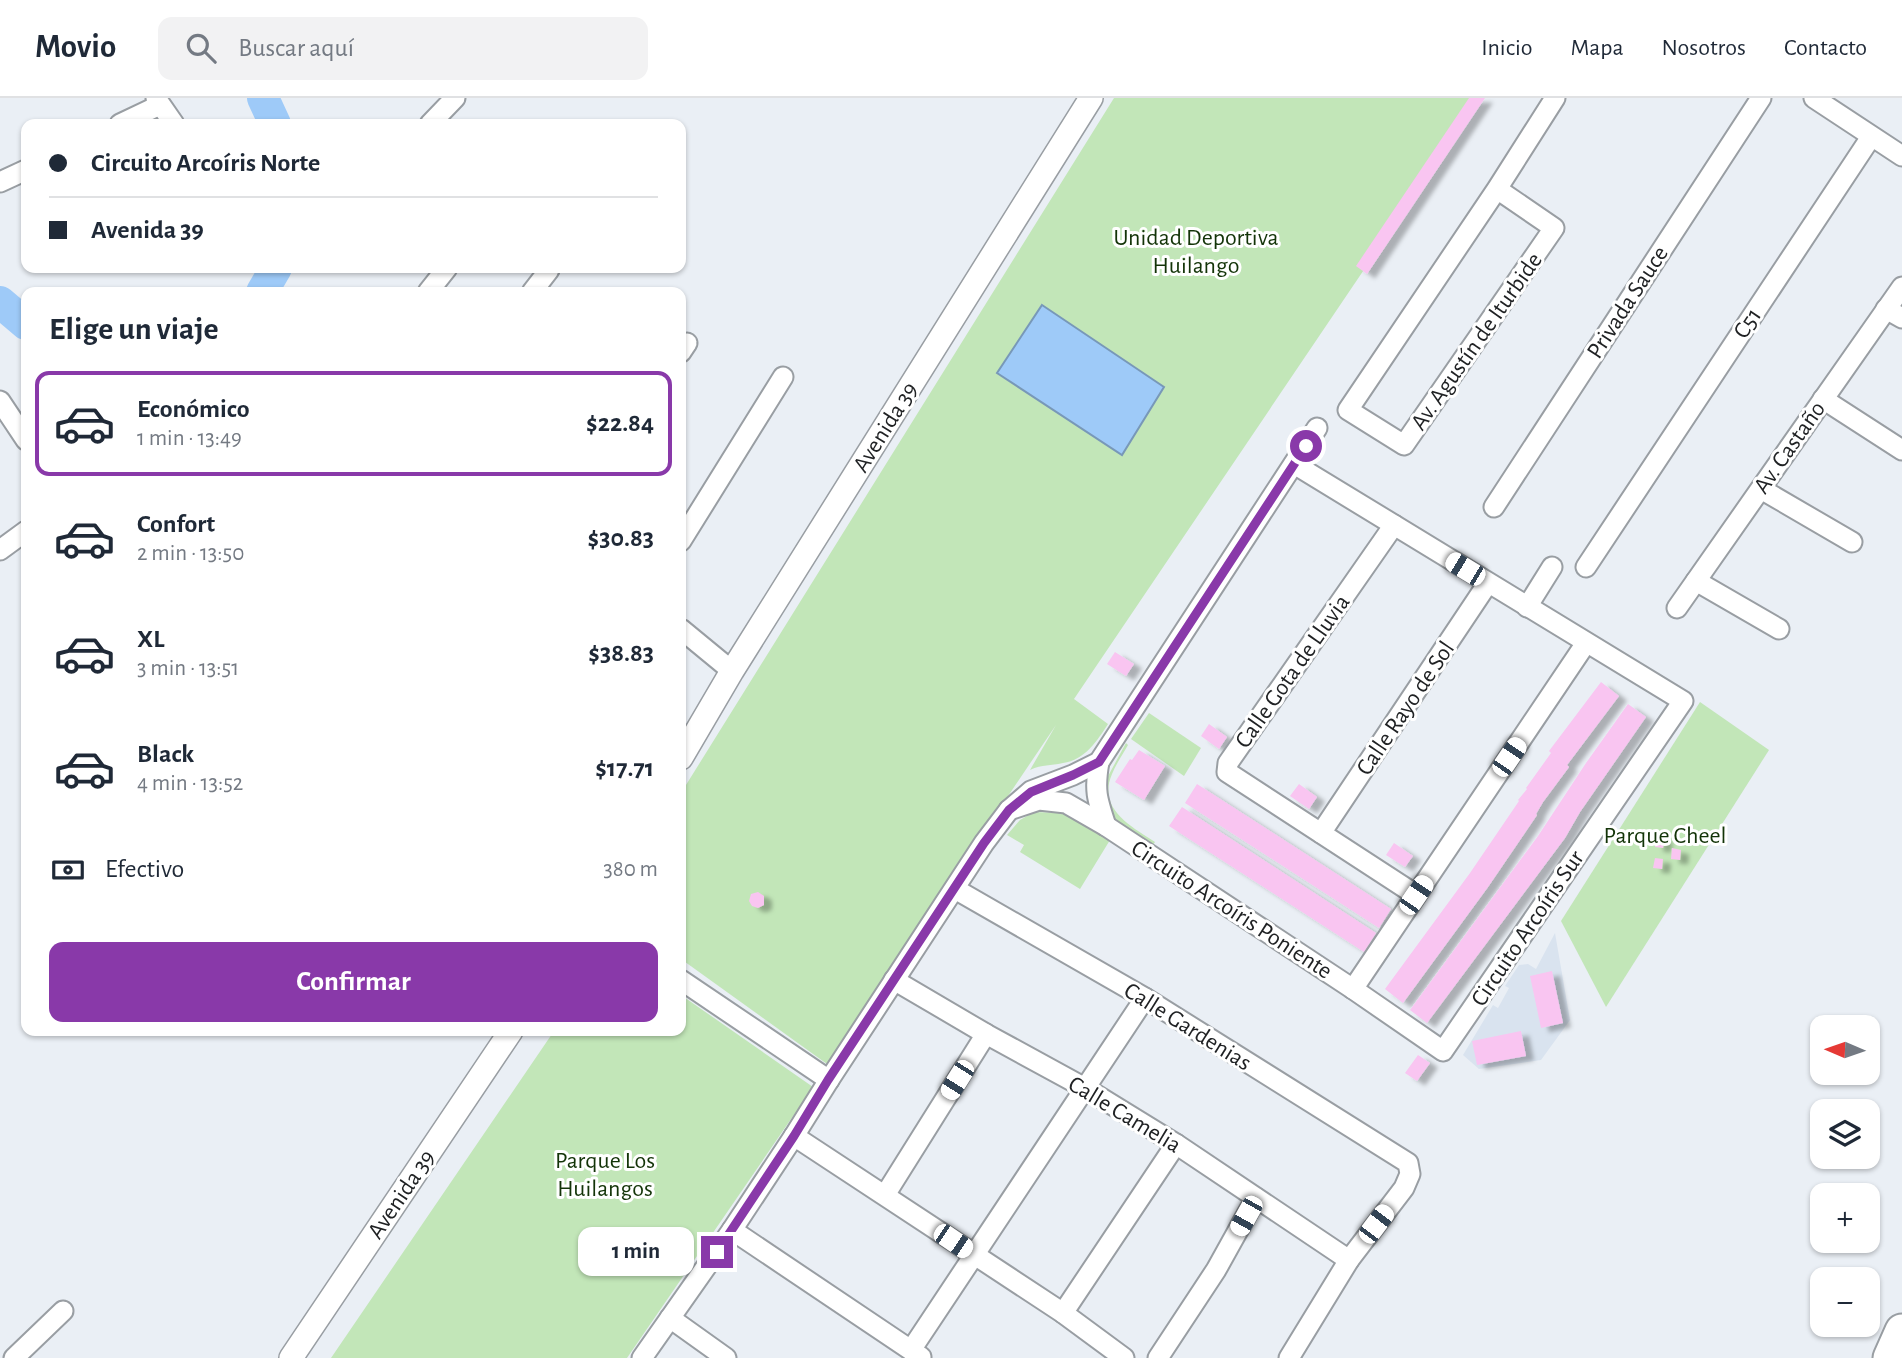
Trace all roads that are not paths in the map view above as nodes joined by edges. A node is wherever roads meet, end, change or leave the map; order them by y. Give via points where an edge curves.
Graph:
1 (455, 98) edge
2 (1091, 98) edge
3 (1555, 98) edge
4 (1761, 98) edge
5 (159, 100) edge
6 (1822, 100) edge
7 (128, 119) edge
8 (171, 119) edge
9 (435, 119) edge
10 (1871, 137) junction
11 (1902, 156) edge
12 (21, 172) edge
13 (0, 183) edge
14 (1497, 189) junction
15 (443, 273) edge
16 (548, 273) edge
17 (1902, 286) edge
18 (432, 287) edge
19 (536, 287) edge
20 (1894, 314) edge
21 (783, 377) dead end
22 (1823, 399) junction
23 (0, 401) edge
24 (1317, 428) dead end
25 (21, 432) edge
26 (1902, 450) edge
27 (1294, 464) junction
28 (1760, 489) junction
29 (1494, 507) dead end
30 (1394, 525) junction
31 (686, 533) edge
32 (21, 535) edge
33 (1852, 542) dead end
34 (0, 550) edge
35 (1552, 567) dead end
36 (1586, 567) dead end
37 (1696, 581) junction
38 (1488, 583) junction
39 (1527, 607) junction
40 (1677, 608) dead end
41 (1779, 629) dead end
42 (686, 633) edge
43 (1586, 643) junction
44 (732, 671) junction
45 (686, 749) edge
46 (1099, 762) junction
47 (1009, 810) junction
48 (1106, 826) junction
49 (1321, 833) junction
50 (955, 889) junction
51 (1416, 895) junction
52 (894, 980) junction
53 (686, 983) edge
54 (1353, 989) junction
55 (1146, 998) junction
56 (986, 1034) junction
57 (508, 1036) edge
58 (1443, 1051) joint
59 (828, 1080) junction
60 (1086, 1088) junction
61 (794, 1136) junction
62 (1176, 1144) junction
63 (885, 1195) junction
64 (1256, 1198) junction
65 (733, 1230) junction
66 (975, 1256) junction
67 (1349, 1260) junction
68 (62, 1311) dead end
69 (1063, 1313) junction
70 (670, 1318) junction
71 (1902, 1331) edge
72 (916, 1354) edge
73 (719, 1356) edge
74 (14, 1358) edge
75 (291, 1358) edge
76 (642, 1358) edge
77 (1124, 1358) edge
78 (1158, 1358) edge
79 (1289, 1358) edge
80 (1890, 1358) edge

1 - 9 street
2 - 44 street, Avenida 39
3 - 14 street, Av. Agustín de Iturbide
4 - 29 street, Privada Sauce
5 - 7 street
5 - 8 street
6 - 10 street
10 - 11 street
10 - 36 street, C51
12 - 13 street
14 - 14 street, Av. Agustín de Iturbide via 1554,228 1404,445 1348,410
15 - 18 street
16 - 19 street
17 - 20 street, Av. Castaño
20 - 22 street, Av. Castaño
21 - 31 street
22 - 26 street
22 - 28 street, Av. Castaño
23 - 25 street
24 - 27 street
27 - 30 street
27 - 46 street
28 - 33 street
28 - 37 street, Av. Castaño
30 - 38 street
30 - 49 street, Calle Gota de Lluvia via 1228,763 1227,772
32 - 34 street
35 - 39 street
37 - 40 street, Av. Castaño
37 - 41 street
38 - 39 street
38 - 49 street, Calle Rayo de Sol
39 - 43 street
42 - 44 street
43 - 51 street
43 - 58 street, Circuito Arcoíris Sur via 1683,702
44 - 45 street, Avenida 39
46 - 47 street via 1031,792
46 - 48 street via 1095,789
47 - 48 street, Circuito Arcoíris Poniente via 1039,800 1066,803
47 - 50 street
48 - 54 street, Circuito Arcoíris Poniente
49 - 51 street, Calle Gota de Lluvia
50 - 52 street
50 - 55 street, Calle Gardenias
51 - 54 street
52 - 56 street, Calle Camelia
52 - 59 street
53 - 59 street
54 - 58 street, Circuito Arcoíris Poniente
55 - 60 street
55 - 67 street, Calle Gardenias via 1408,1163 1410,1174 1404,1188
56 - 60 street, Calle Camelia
56 - 63 street
57 - 75 street, Avenida 39
59 - 61 street
60 - 62 street, Calle Camelia
60 - 66 street
61 - 63 street
61 - 65 street
62 - 64 street, Calle Camelia
62 - 69 street
63 - 66 street
64 - 67 street, Calle Camelia
64 - 78 street
65 - 70 street
65 - 72 street
66 - 69 street
66 - 72 street
67 - 79 street
68 - 74 street
69 - 77 street
70 - 73 street
70 - 76 street
71 - 80 highway

